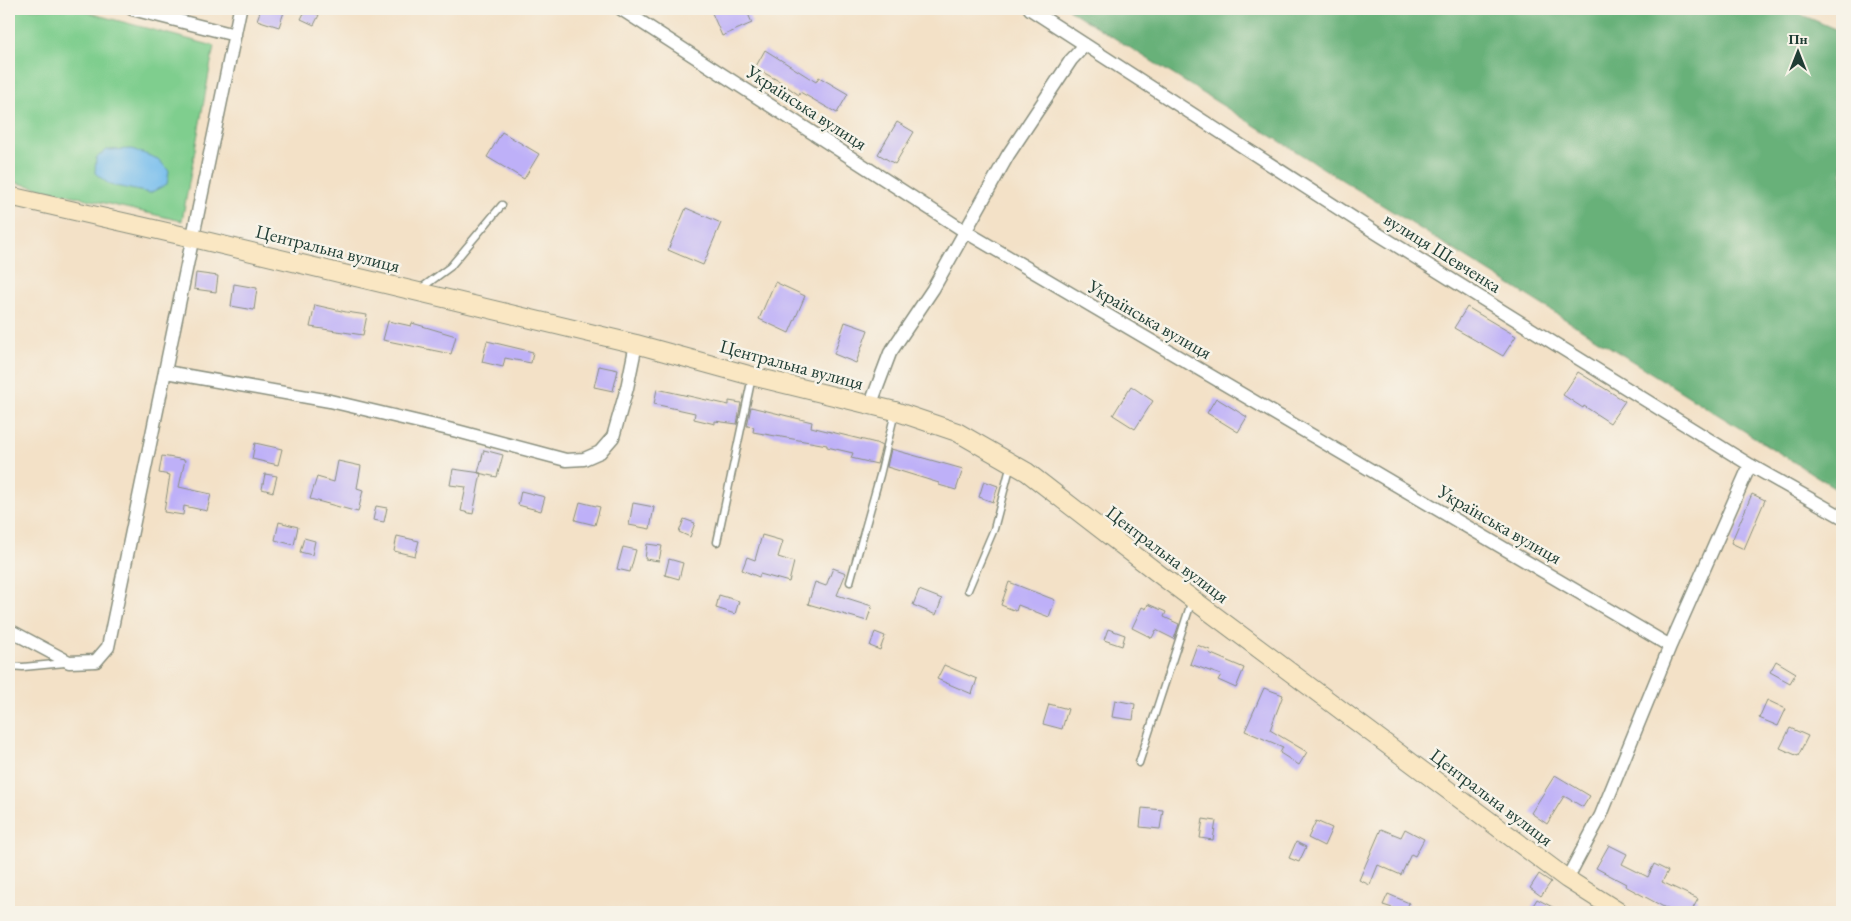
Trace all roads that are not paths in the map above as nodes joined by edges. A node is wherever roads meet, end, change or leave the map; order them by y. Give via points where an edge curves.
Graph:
1 (132, 9) edge
2 (240, 9) edge
3 (621, 9) edge
4 (1030, 9) edge
5 (235, 35) junction
6 (1085, 45) junction
7 (9, 196) edge
8 (502, 205) dead end
9 (966, 232) junction
10 (193, 238) junction
11 (417, 291) junction
12 (636, 344) junction
13 (166, 372) junction
14 (752, 376) junction
15 (870, 406) junction
16 (895, 411) junction
17 (1011, 463) junction
18 (1750, 465) junction
19 (1842, 517) edge
20 (717, 542) dead end
21 (850, 582) dead end
22 (968, 590) dead end
23 (1192, 599) junction
24 (9, 630) edge
25 (1670, 646) junction
26 (69, 662) junction
27 (9, 666) edge
28 (1139, 763) dead end
29 (1567, 879) junction
30 (1619, 912) edge

1 - 5 street
2 - 5 street
3 - 9 street, Українська вулиця
4 - 6 street, вулиця Шевченка
5 - 10 street
6 - 9 street via 1071,60 1008,155
6 - 18 street, вулиця Шевченка via 1378,234
7 - 10 street, Центральна вулиця
8 - 11 lane via 450,267
9 - 15 street via 890,353
9 - 25 street, Українська вулиця
10 - 11 street, Центральна вулиця
10 - 13 street
11 - 12 street, Центральна вулиця
12 - 13 street via 613,437 600,452 584,459 566,460 339,403
12 - 14 street, Центральна вулиця
13 - 26 street via 108,647 96,661
14 - 15 street, Центральна вулиця
14 - 20 lane
15 - 16 street, Центральна вулиця
16 - 17 street, Центральна вулиця via 957,432
16 - 21 lane
17 - 22 lane via 994,529
17 - 23 street, Центральна вулиця
18 - 19 street, вулиця Шевченка
18 - 25 street
23 - 28 lane
23 - 29 street, Центральна вулиця
24 - 26 street
25 - 29 street via 1601,815
26 - 27 lane
29 - 30 street, Центральна вулиця

